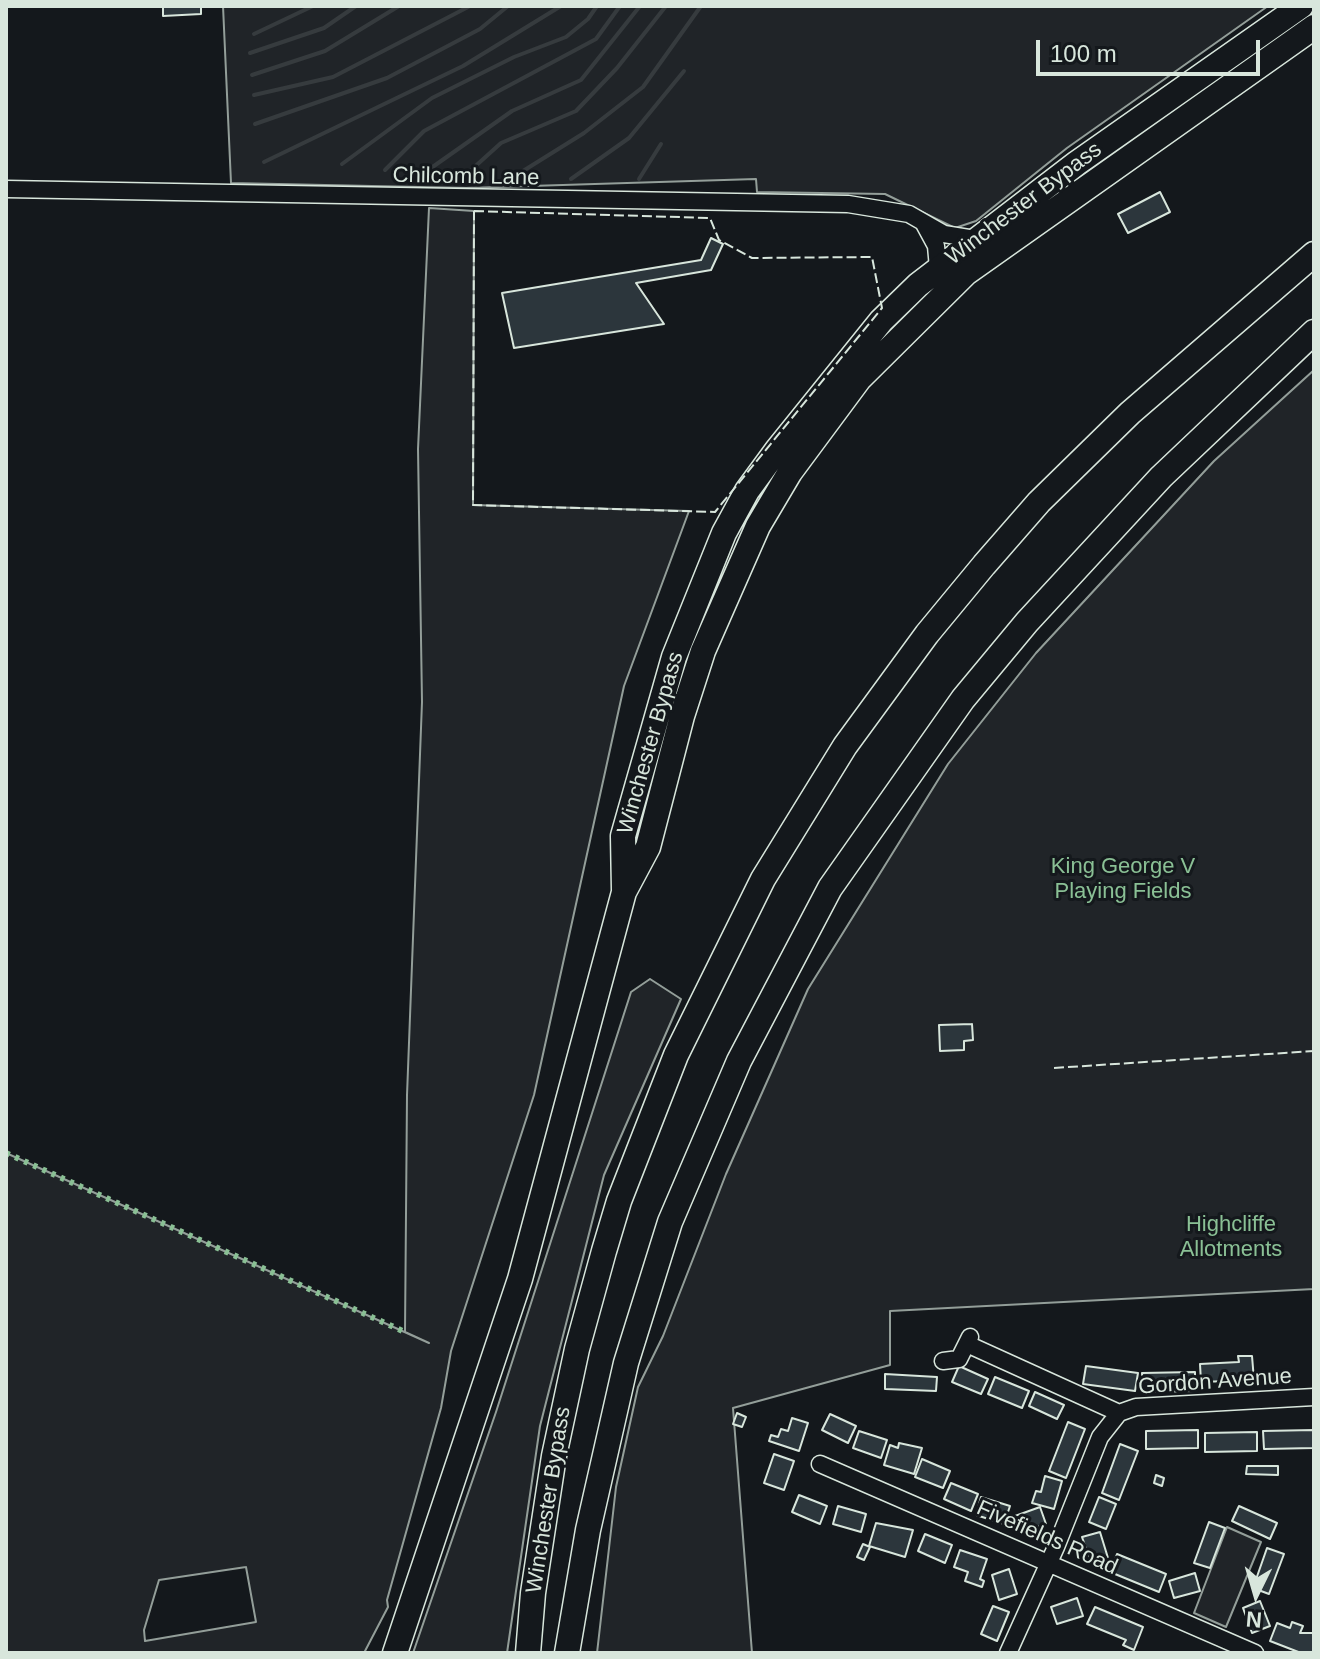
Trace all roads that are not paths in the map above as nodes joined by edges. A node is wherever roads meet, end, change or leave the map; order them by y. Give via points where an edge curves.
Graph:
1 (1301, 6) edge
2 (1314, 27) edge
3 (6, 189) edge
4 (922, 221) junction
5 (975, 239) junction
6 (1314, 254) edge
7 (938, 268) junction
8 (1314, 332) edge
9 (624, 892) junction
10 (943, 1361) dead end
11 (1314, 1397) edge
12 (1119, 1413) junction
13 (820, 1464) dead end
14 (1048, 1562) junction
15 (395, 1653) edge
16 (528, 1653) edge
17 (567, 1653) edge
18 (1008, 1653) edge
19 (1255, 1653) edge

1 - 5 highway, Winchester Bypass
2 - 9 highway, Winchester Bypass via 966,273 859,379 790,472 730,584 682,716 648,847
3 - 4 street, Chilcomb Lane via 848,204 882,207
4 - 5 street, Chilcomb Lane via 944,234
4 - 7 street via 936,246
5 - 7 highway, Winchester Bypass
6 - 16 highway, Winchester Bypass via 1130,413 1039,502 927,634 845,746 763,879 676,1055 619,1201 577,1349 547,1495
7 - 9 highway, Winchester Bypass via 881,321 840,369 747,491 724,533 656,709 623,836
8 - 17 highway, Winchester Bypass via 1161,477 1027,622 963,699 838,876 714,1113 670,1222 626,1363
9 - 15 highway via 520,1279
10 - 12 street, Gordon Avenue via 959,1359 969,1340
11 - 12 street, Gordon Avenue via 1136,1407
12 - 14 street, Gordon Avenue via 1100,1437
13 - 14 street, Fivefields Road
14 - 18 street, Gordon Avenue
14 - 19 street, Fivefields Road

